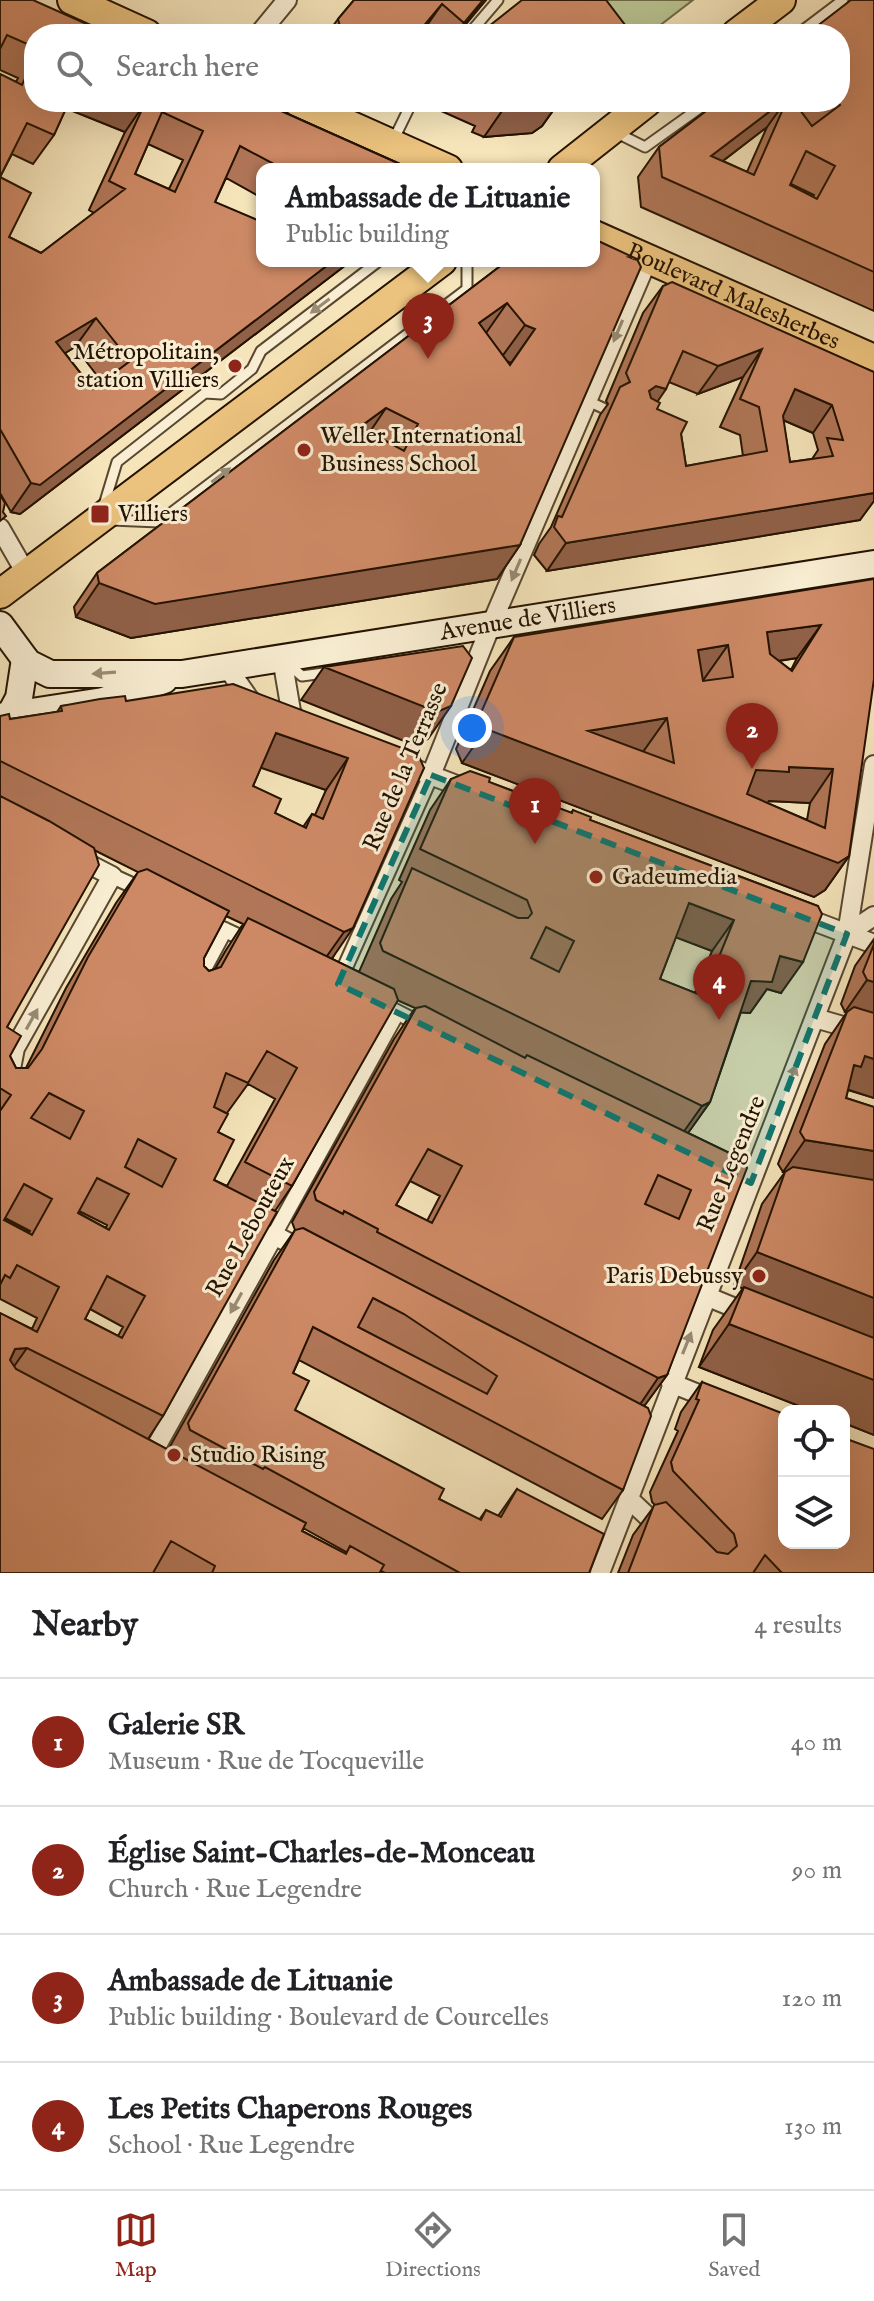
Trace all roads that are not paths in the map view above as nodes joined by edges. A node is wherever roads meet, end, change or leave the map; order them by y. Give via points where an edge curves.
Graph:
1 (73, 0) edge
2 (287, 0) edge
3 (498, 0) edge
4 (781, 0) edge
5 (843, 0) edge
6 (125, 24) edge
7 (267, 24) edge
8 (478, 24) edge
9 (749, 24) edge
10 (811, 24) edge
11 (320, 112) edge
12 (407, 112) edge
13 (634, 112) edge
14 (694, 112) edge
15 (612, 130) junction
16 (391, 144) junction
17 (434, 163) edge
18 (570, 163) edge
19 (600, 238) edge
20 (648, 259) junction
21 (371, 267) edge
22 (433, 267) edge
23 (467, 267) edge
24 (874, 359) edge
25 (246, 391) junction
26 (99, 520) junction
27 (0, 528) edge
28 (874, 564) edge
29 (27, 575) junction
30 (1, 595) edge
31 (0, 625) edge
32 (491, 625) junction
33 (282, 658) junction
34 (25, 659) junction
35 (227, 667) junction
36 (344, 670) edge
37 (182, 674) junction
38 (5, 716) edge
39 (382, 756) edge
40 (874, 765) edge
41 (431, 775) junction
42 (492, 798) edge
43 (57, 848) edge
44 (112, 876) junction
45 (155, 896) edge
46 (772, 905) edge
47 (183, 910) edge
48 (874, 916) edge
49 (225, 930) junction
50 (847, 934) junction
51 (874, 944) edge
52 (268, 950) edge
53 (324, 977) edge
54 (350, 990) junction
55 (191, 993) edge
56 (397, 1013) junction
57 (815, 1018) junction
58 (440, 1033) edge
59 (874, 1035) edge
60 (0, 1089) edge
61 (744, 1179) junction
62 (772, 1186) dead end
63 (269, 1232) junction
64 (328, 1264) edge
65 (706, 1296) junction
66 (776, 1325) edge
67 (671, 1383) junction
68 (742, 1411) edge
69 (127, 1457) edge
70 (629, 1499) junction
71 (673, 1542) edge
72 (600, 1573) edge

1 - 6 main road
2 - 7 street
3 - 8 lane
4 - 9 main road
5 - 10 lane
11 - 16 main road
12 - 16 lane
13 - 15 main road
14 - 15 lane via 645,147
15 - 18 main road
16 - 17 main road
19 - 20 main road, Boulevard Malesherbes
20 - 24 main road, Boulevard Malesherbes
20 -> 32 street, Rue de la Terrasse via 596,404
21 -> 25 lane via 261,351
22 - 25 main road
26 -> 23 lane via 159,522 467,289
25 - 26 main road
26 - 29 main road
27 - 29 street
28 - 32 main road, Avenue de Villiers via 582,615
29 - 30 main road
31 - 34 main road, Avenue de Villiers
32 - 33 main road, Avenue de Villiers
32 - 41 street, Rue de la Terrasse
33 - 35 main road, Avenue de Villiers
33 - 35 street via 291,711 304,727 250,700
33 - 36 lane via 302,676
37 -> 34 main road, Avenue de Villiers via 60,675 37,669
34 - 38 main road via 19,698
35 - 37 main road, Avenue de Villiers
37 - 38 main road, Avenue de Villiers via 103,701
39 - 41 street
40 - 50 street, Rue Legendre
41 - 42 street
41 - 54 street, Rue de la Terrasse
43 - 44 street
44 - 45 street
60 -> 44 street via 10,1074 15,1048
46 - 50 street
47 - 49 street
48 - 50 street
49 - 52 street
49 - 55 street
50 - 51 street
50 - 57 street, Rue Legendre
53 - 54 street
54 - 56 street
56 - 58 street
56 - 63 street, Rue Lebouteux
57 - 59 street
61 -> 57 street, Rue Legendre
61 - 62 street
61 - 65 street, Rue Legendre
63 - 64 street
63 -> 69 street, Rue Lebouteux via 153,1469
65 - 66 street
67 -> 65 street, Rue Legendre
67 - 68 street
67 - 70 street, Rue Legendre via 645,1430
70 - 71 street
70 - 72 street, Rue Legendre

